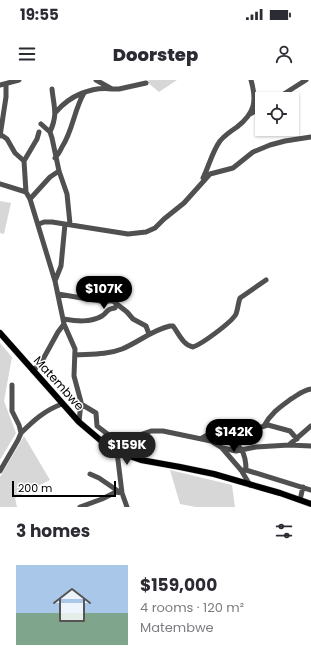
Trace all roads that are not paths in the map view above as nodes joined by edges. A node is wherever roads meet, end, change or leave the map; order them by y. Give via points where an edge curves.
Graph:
1 (19, 80) edge
2 (96, 80) edge
3 (250, 80) edge
4 (306, 80) edge
5 (6, 83) edge
6 (146, 83) dead end
7 (52, 89) dead end
8 (112, 89) junction
9 (287, 92) edge
10 (84, 93) junction
11 (255, 111) edge
12 (56, 112) junction
13 (250, 114) junction
14 (41, 124) dead end
15 (39, 132) dead end
16 (50, 132) junction
17 (0, 134) edge
18 (311, 138) edge
19 (55, 158) junction
20 (24, 161) junction
21 (59, 171) junction
22 (0, 184) edge
23 (200, 186) junction
24 (26, 192) junction
25 (30, 198) junction
26 (39, 224) junction
27 (68, 224) junction
28 (266, 280) dead end
29 (55, 281) junction
30 (58, 294) junction
31 (118, 304) junction
32 (64, 322) junction
33 (0, 333) edge
34 (149, 334) junction
35 (75, 355) junction
36 (33, 371) junction
37 (12, 385) dead end
38 (311, 389) edge
39 (62, 404) junction
40 (81, 404) junction
41 (79, 422) junction
42 (264, 426) junction
43 (311, 426) edge
44 (21, 433) junction
45 (226, 435) junction
46 (202, 438) junction
47 (297, 439) junction
48 (288, 445) junction
49 (311, 446) edge
50 (222, 448) junction
51 (243, 450) junction
52 (117, 452) junction
53 (243, 470) junction
54 (0, 471) edge
55 (90, 474) dead end
56 (250, 485) junction
57 (303, 487) junction
58 (311, 490) edge
59 (120, 492) junction
60 (300, 500) junction
61 (311, 504) edge
62 (80, 507) edge
63 (127, 507) edge

1 - 5 street
2 - 8 street
3 - 13 street via 255,97
4 - 9 street
5 - 17 street
6 - 8 street
7 - 12 street
8 - 10 street via 98,88
10 - 12 street via 64,104
10 - 19 street via 68,136
11 - 13 street
12 - 16 street
13 - 23 street via 219,143
14 - 16 street
15 - 20 street
16 - 19 street
17 - 20 street
18 - 23 street via 285,141 256,150 232,168 210,174
19 - 21 street
20 - 24 street
21 - 25 street
21 - 27 street via 67,194
22 - 24 street
23 - 27 street via 184,204 155,228 146,232 128,234
24 - 25 street
25 - 26 street
26 - 27 street
26 - 29 street
27 - 29 street via 61,266
28 - 34 street via 240,298 234,317 196,346 191,347 183,342 172,326
29 - 30 street
30 - 31 street
30 - 32 street
31 - 32 street via 115,308 108,309 104,315 89,321
31 - 34 street via 133,319 146,326
32 - 35 street
32 - 36 street via 42,361
33 - 36 main road, Matembwe
34 - 35 street via 116,351
35 - 40 street via 74,376
36 - 39 main road, Matembwe
37 - 44 street via 12,411
38 - 42 street via 299,393 281,406
39 - 41 main road, Matembwe
39 - 44 street via 35,420
40 - 41 street
40 - 46 street via 96,413 97,426 115,439 125,440 151,431
41 - 52 main road, Matembwe
42 - 45 street
42 - 47 street via 284,428
43 - 47 street
44 - 54 street
45 - 46 street via 209,434
45 - 51 street
46 - 50 street via 211,440
47 - 48 street
48 - 49 street
48 - 51 street
50 - 51 street
50 - 53 street
51 - 53 street via 246,463
52 - 56 main road, Matembwe
52 - 59 street
53 - 56 street
53 - 57 street
55 - 59 street
56 - 60 main road, Matembwe
57 - 58 street
57 - 60 street
59 - 62 street
59 - 63 street
60 - 61 main road, Matembwe

